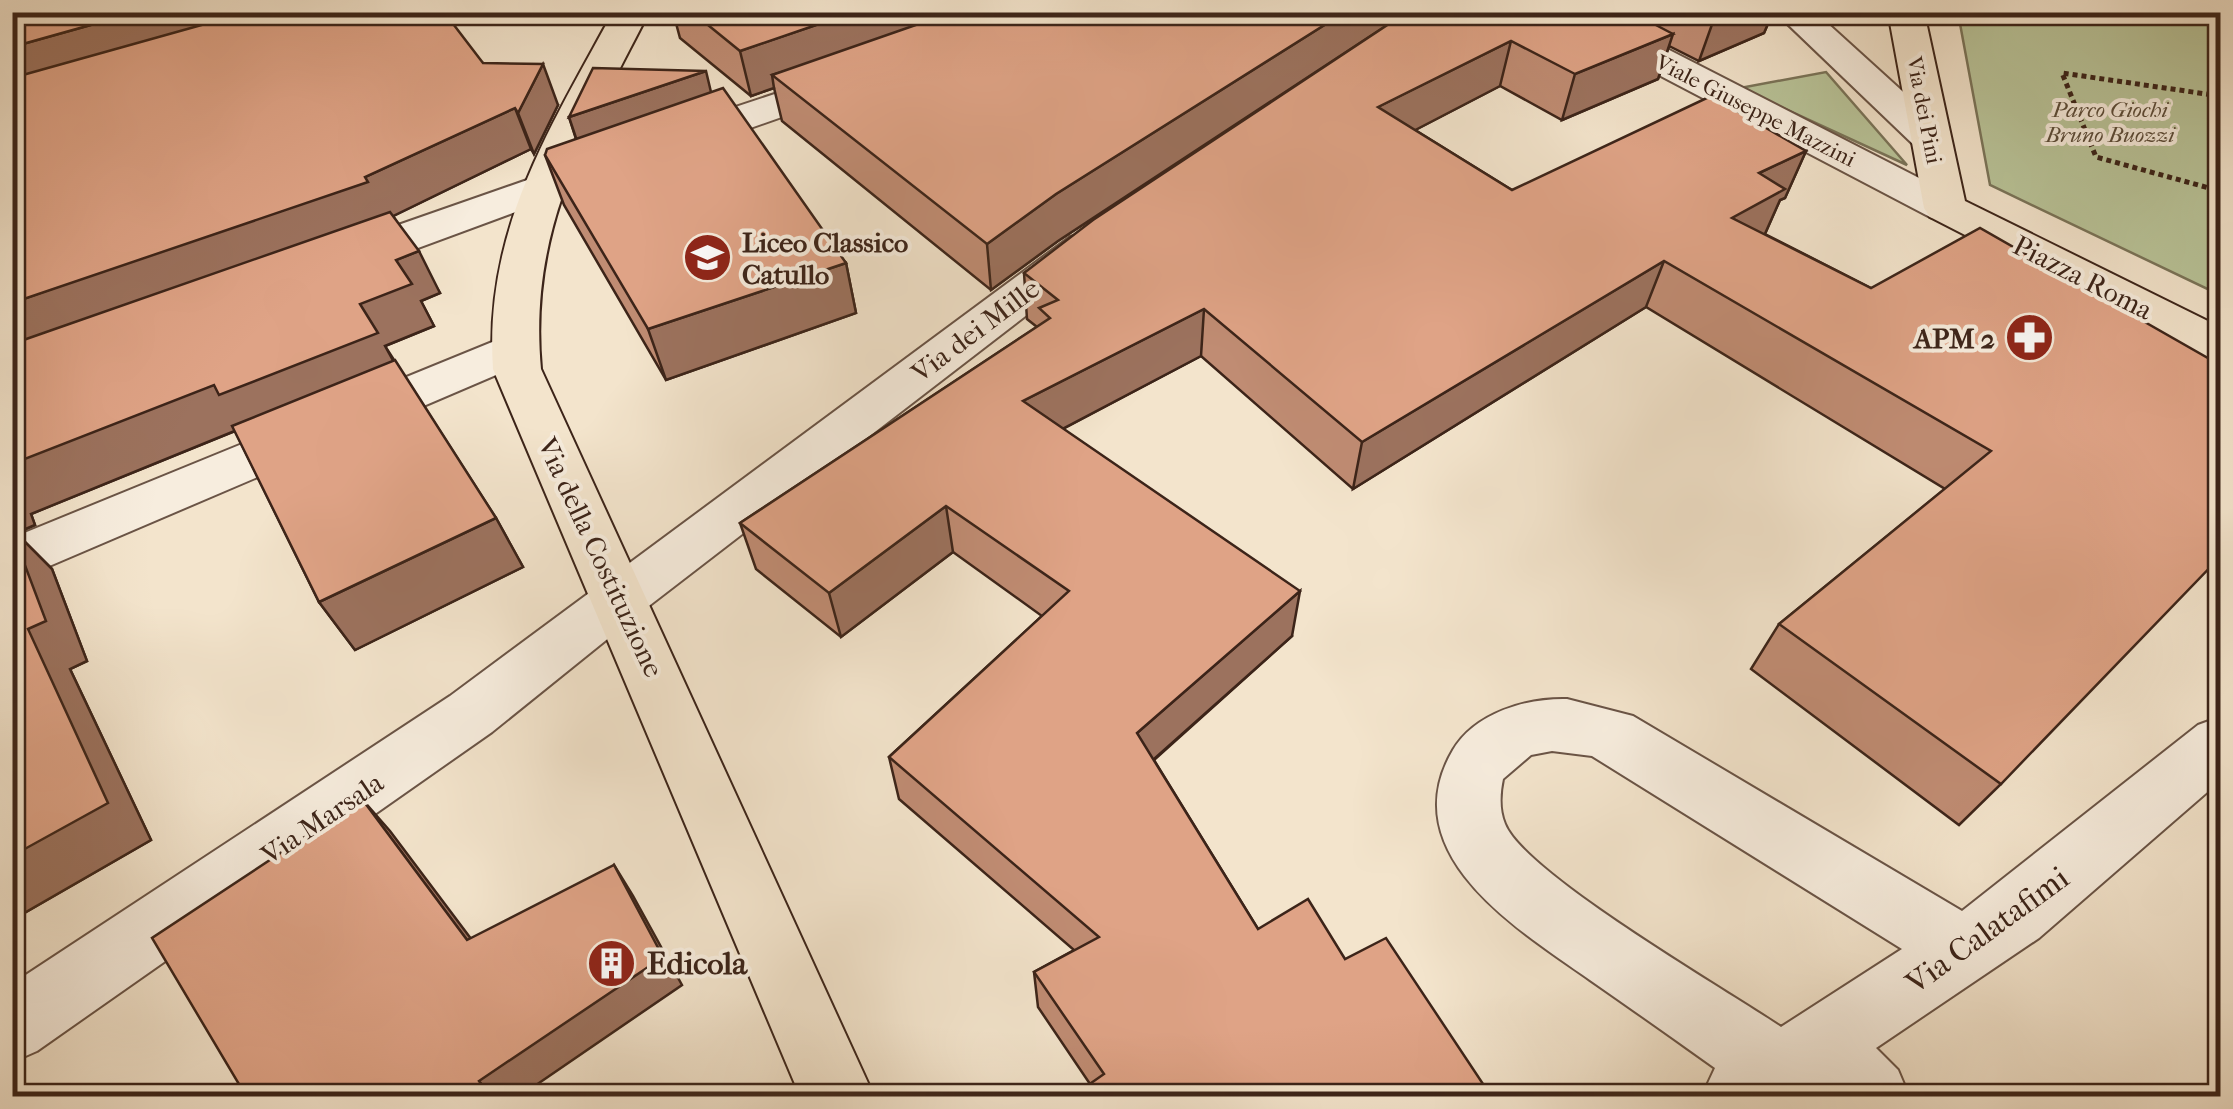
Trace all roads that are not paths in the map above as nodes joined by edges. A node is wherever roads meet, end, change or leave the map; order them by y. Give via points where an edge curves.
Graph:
1 (632, 12) edge
2 (1567, 12) edge
3 (1793, 12) edge
4 (1906, 12) edge
5 (894, 66) edge
6 (1930, 138) junction
7 (542, 186) junction
8 (1945, 208) junction
9 (1123, 222) edge
10 (302, 275) edge
11 (2220, 346) edge
12 (514, 349) junction
13 (12, 561) edge
14 (621, 596) junction
15 (2220, 744) edge
16 (1966, 950) junction
17 (12, 1026) edge
18 (1780, 1070) edge
19 (837, 1096) edge
20 (1872, 1096) edge

1 - 7 main road, Via della Costituzione
2 - 8 street, Viale Giuseppe Mazzini
3 - 6 street
4 - 6 main road, Via dei Pini
5 - 7 street
6 - 8 main road, Via dei Pini
7 - 10 street
7 - 12 main road, Via della Costituzione via 515,286
8 - 11 main road, Piazza Roma
9 - 14 street, Via dei Mille
12 - 13 street
12 - 14 main road, Via della Costituzione via 530,403
14 - 17 street, Via Marsala via 406,762
14 - 19 main road, Via della Costituzione
15 - 16 street, Via Calatafimi via 2063,878
16 - 18 street, Via Calatafimi
16 - 18 street via 1612,734 1563,722 1534,726 1484,754 1468,800 1470,828 1502,876
18 - 20 street

